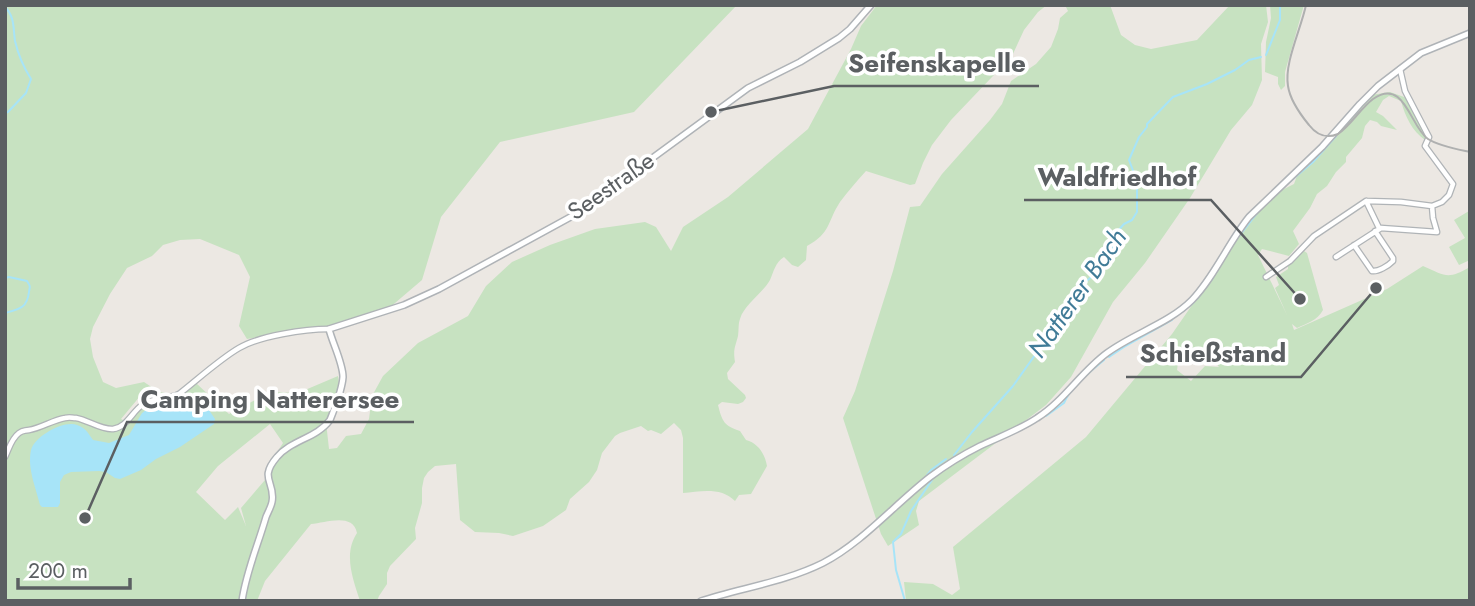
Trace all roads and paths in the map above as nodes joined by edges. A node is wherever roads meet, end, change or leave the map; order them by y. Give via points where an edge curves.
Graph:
1 (871, 5) edge
2 (1470, 33) edge
3 (1400, 68) junction
4 (1366, 201) junction
5 (1432, 206) junction
6 (1377, 230) junction
7 (1354, 245) junction
8 (1336, 257) dead end
9 (1266, 277) dead end
10 (329, 329) junction
11 (5, 457) edge
12 (242, 601) edge
13 (701, 601) edge

1 - 10 main road, Seestraße via 839,38 748,88 576,214 404,305
2 - 3 main road via 1425,50
3 - 5 street via 1405,91 1429,137 1425,146 1453,184 1449,195
3 - 13 main road via 1249,217 1205,284 1170,318 1107,353 1041,416 948,464 828,560
4 - 5 street
4 - 6 street
4 - 9 street via 1314,236
5 - 6 street via 1437,232
6 - 7 street
6 - 7 street via 1393,258 1390,264 1372,271
7 - 8 street
10 - 11 street via 249,343 174,397 144,403 118,428 71,418 21,431
10 - 12 main road via 342,368 341,386 327,425 284,450 269,467 272,503

